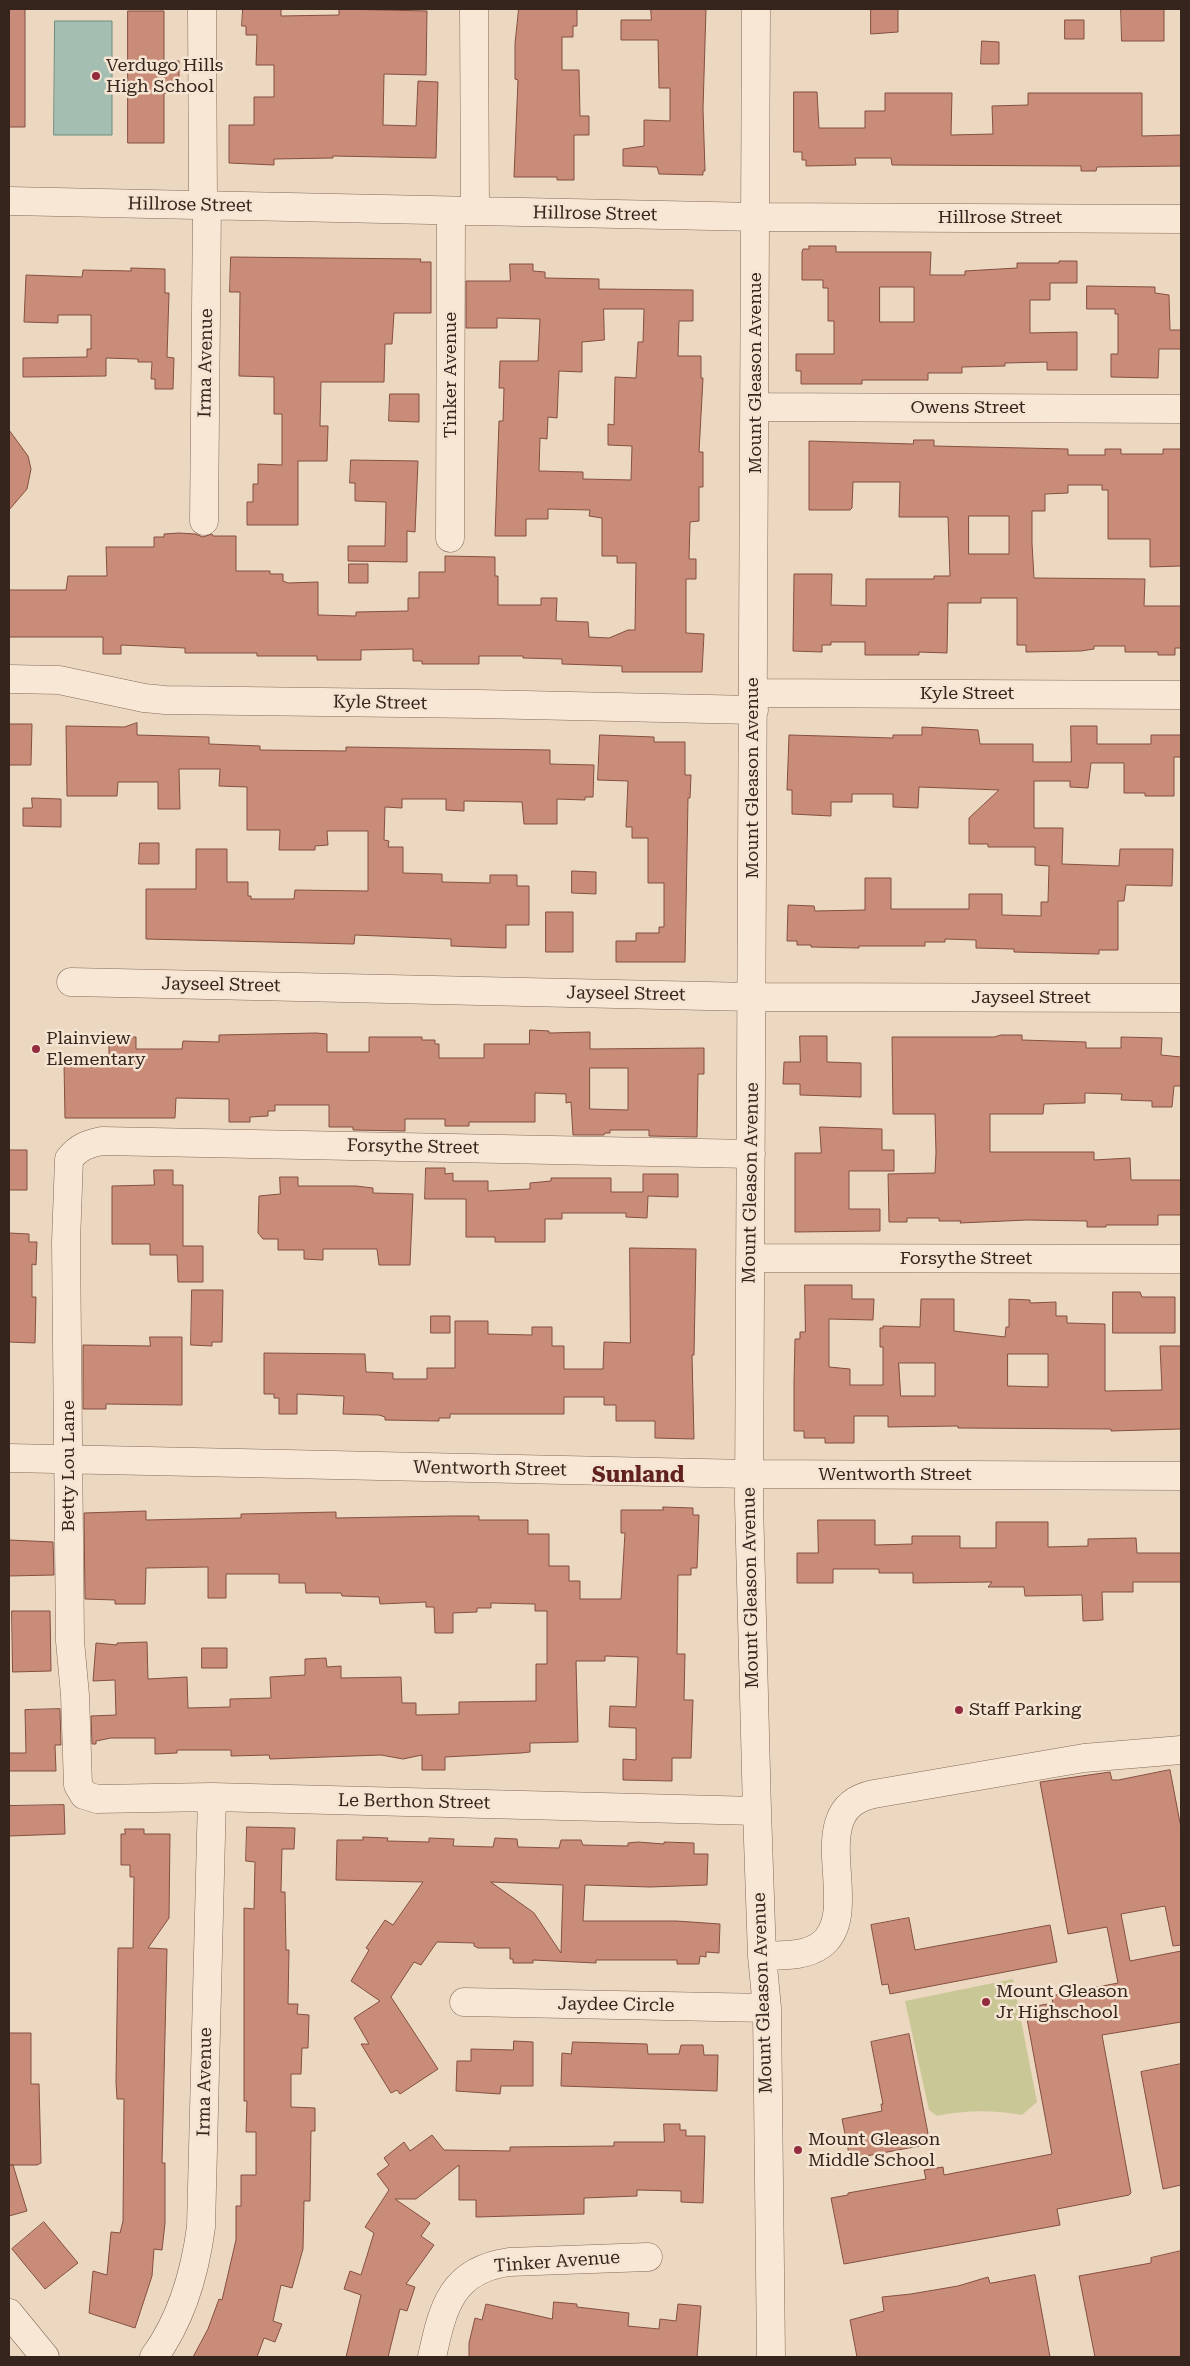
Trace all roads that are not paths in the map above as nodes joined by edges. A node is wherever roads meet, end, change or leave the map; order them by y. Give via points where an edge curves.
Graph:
1 (202, 9) edge
2 (474, 9) edge
3 (756, 9) edge
4 (9, 201) edge
5 (205, 205) junction
6 (463, 211) junction
7 (756, 216) junction
8 (1181, 219) edge
9 (755, 407) junction
10 (1181, 409) edge
11 (204, 522) dead end
12 (450, 538) dead end
13 (9, 679) edge
14 (1181, 695) edge
15 (754, 702) junction
16 (71, 982) dead end
17 (752, 997) junction
18 (1181, 998) edge
19 (77, 1149) joint
20 (751, 1154) junction
21 (750, 1258) junction
22 (1181, 1259) edge
23 (9, 1458) edge
24 (69, 1460) junction
25 (749, 1474) junction
26 (1181, 1476) edge
27 (1181, 1750) edge
28 (78, 1785) joint
29 (212, 1798) junction
30 (756, 1811) junction
31 (762, 1956) junction
32 (464, 2002) dead end
33 (767, 2008) junction
34 (648, 2257) dead end
35 (9, 2313) edge
36 (45, 2357) edge
37 (154, 2357) edge
38 (432, 2357) edge
39 (771, 2357) edge

1 - 5 street, Irma Avenue
2 - 6 street, Tinker Avenue
3 - 7 street, Mount Gleason Avenue
4 - 5 street, Hillrose Street
5 - 6 street, Hillrose Street
5 - 11 street, Irma Avenue
6 - 7 street, Hillrose Street
6 - 12 street, Tinker Avenue
7 - 8 street, Hillrose Street
7 - 9 street, Mount Gleason Avenue
9 - 10 street, Owens Street
9 - 15 street, Mount Gleason Avenue
13 - 15 street, Kyle Street via 59,680 165,700 479,704
14 - 15 street, Kyle Street
15 - 17 street, Mount Gleason Avenue
16 - 17 street, Jayseel Street
17 - 18 street, Jayseel Street
17 - 20 street, Mount Gleason Avenue
19 - 20 street, Forsythe Street via 102,1141 167,1141
19 - 24 street, Betty Lou Lane via 69,1159 67,1172
20 - 21 street, Mount Gleason Avenue
21 - 22 street, Forsythe Street
21 - 25 street, Mount Gleason Avenue
23 - 24 street, Wentworth Street
24 - 25 street, Wentworth Street
24 - 28 street, Betty Lou Lane via 70,1641
25 - 26 street, Wentworth Street
25 - 30 street, Mount Gleason Avenue
27 - 31 street via 1084,1758 858,1798 846,1810 839,1824 836,1844 837,1918 831,1934 820,1945 802,1954
28 - 29 street, Le Berthon Street via 84,1795 97,1799
29 - 30 street, Le Berthon Street
29 - 37 street, Irma Avenue via 201,2227 198,2252 181,2307
30 - 31 street, Mount Gleason Avenue
31 - 33 street, Mount Gleason Avenue
32 - 33 street, Jaydee Circle
33 - 39 street, Mount Gleason Avenue
34 - 38 street, Tinker Avenue via 509,2262 477,2270 454,2292 444,2312
35 - 36 street

